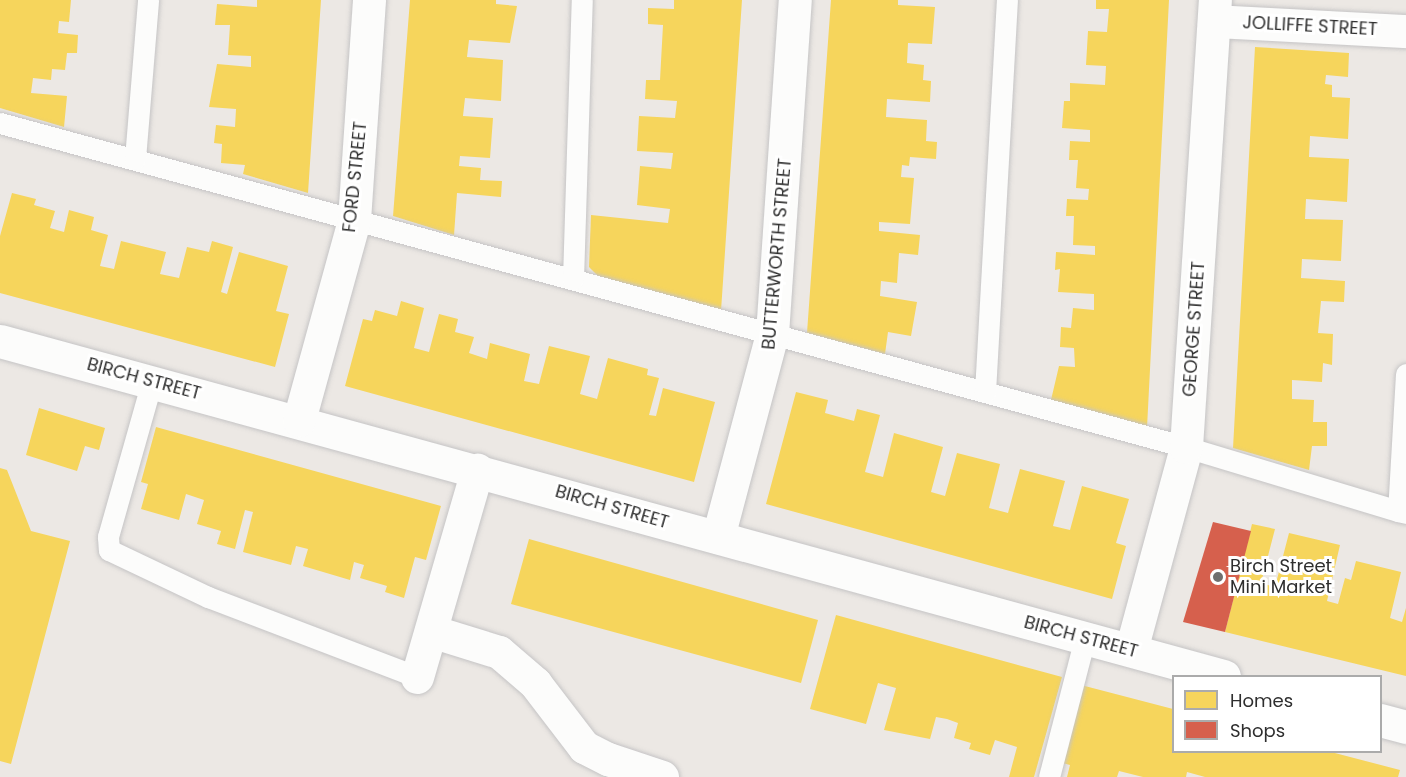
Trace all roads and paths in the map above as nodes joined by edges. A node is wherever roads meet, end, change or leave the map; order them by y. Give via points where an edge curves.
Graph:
1 (148, 0) edge
2 (369, 0) edge
3 (582, 0) edge
4 (795, 0) edge
5 (1007, 0) edge
6 (1214, 11) edge
7 (1406, 31) edge
8 (0, 123) edge
9 (135, 159) junction
10 (354, 220) junction
11 (573, 279) junction
12 (772, 334) junction
13 (0, 341) edge
14 (1406, 374) edge
15 (152, 381) junction
16 (985, 392) junction
17 (299, 420) junction
18 (1186, 447) junction
19 (477, 470) junction
20 (1402, 512) edge
21 (718, 537) junction
22 (431, 631) junction
23 (1085, 638) junction
24 (1131, 650) junction
25 (1220, 675) edge
26 (417, 677) joint
27 (1382, 721) edge
28 (1406, 727) edge
29 (662, 777) edge
30 (1048, 777) edge

1 - 9 lane
2 - 10 street, FORD STREET
3 - 11 lane
4 - 12 street, BUTTERWORTH STREET
5 - 16 lane
6 - 7 street, JOLLIFFE STREET
6 - 18 street, GEORGE STREET
8 - 9 lane
9 - 10 lane
10 - 11 lane
10 - 17 street, FORD STREET
11 - 12 lane
12 - 16 lane
12 - 21 street, BUTTERWORTH STREET
13 - 15 street, BIRCH STREET
14 - 20 lane
15 - 17 street, BIRCH STREET
15 - 26 lane via 108,537 109,550 208,597
16 - 18 lane
17 - 19 street, BIRCH STREET
18 - 20 lane
18 - 24 street, GEORGE STREET
19 - 21 street, BIRCH STREET
19 - 22 street
21 - 23 street, BIRCH STREET
22 - 26 street
22 - 29 street via 499,652 535,682 584,747
23 - 24 street, BIRCH STREET
23 - 30 lane
24 - 25 street, BIRCH STREET
27 - 28 street

